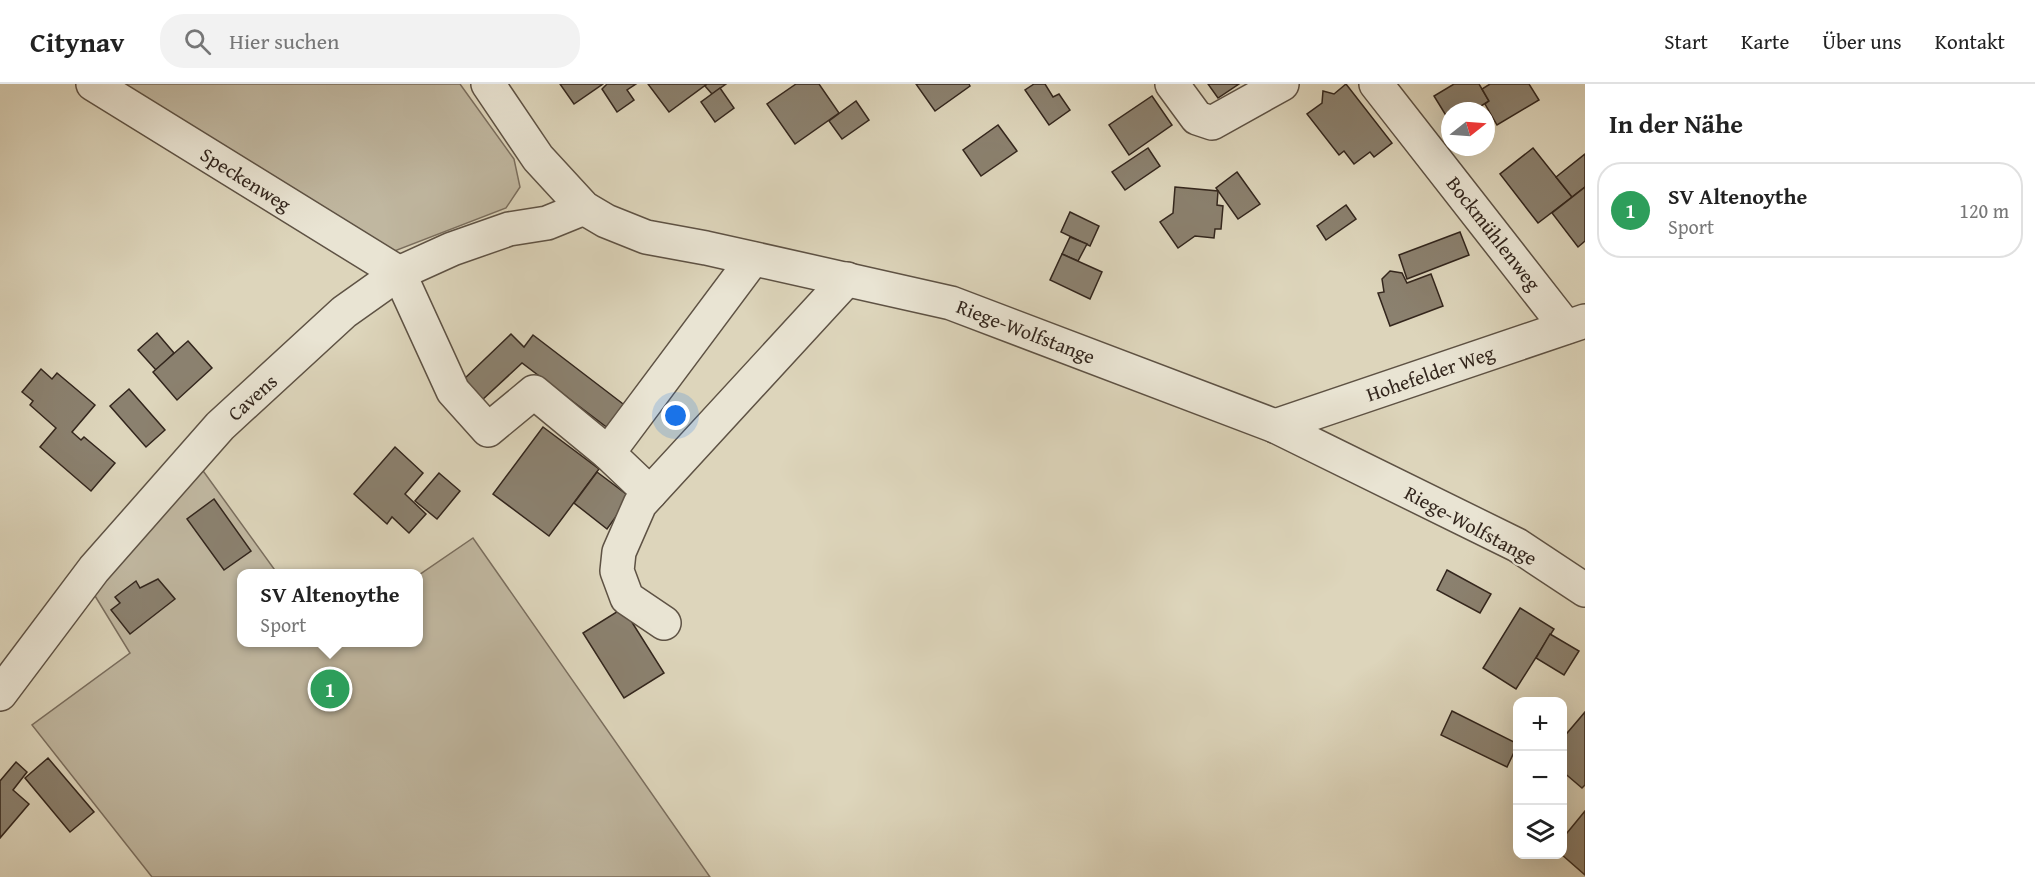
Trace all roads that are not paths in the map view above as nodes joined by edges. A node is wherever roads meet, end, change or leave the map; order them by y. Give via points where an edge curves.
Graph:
1 (93, 84) edge
2 (488, 84) edge
3 (1172, 84) edge
4 (1282, 84) edge
5 (1376, 84) edge
6 (584, 208) junction
7 (753, 259) junction
8 (399, 273) junction
9 (847, 279) junction
10 (1575, 324) edge
11 (1275, 426) junction
12 (608, 453) junction
13 (650, 493) junction
14 (1585, 590) edge
15 (664, 623) dead end
16 (0, 694) edge

1 - 8 street, Speckenweg
2 - 6 street, Riege-Wolfstange via 538,158
3 - 4 street via 1197,118 1212,123
5 - 10 street, Bockmühlenweg
6 - 7 street, Riege-Wolfstange via 646,237
6 - 8 street, Cavens via 547,223 509,229 452,249
7 - 9 street, Riege-Wolfstange
7 - 12 street
8 - 12 street via 453,391 488,430 534,392
8 - 16 street, Cavens via 344,312 220,426 94,568
9 - 11 street, Riege-Wolfstange via 951,303
9 - 13 street
10 - 11 street, Hohefelder Weg
11 - 14 street, Riege-Wolfstange via 1517,545
12 - 13 street
13 - 15 street via 626,531 617,571 627,598

